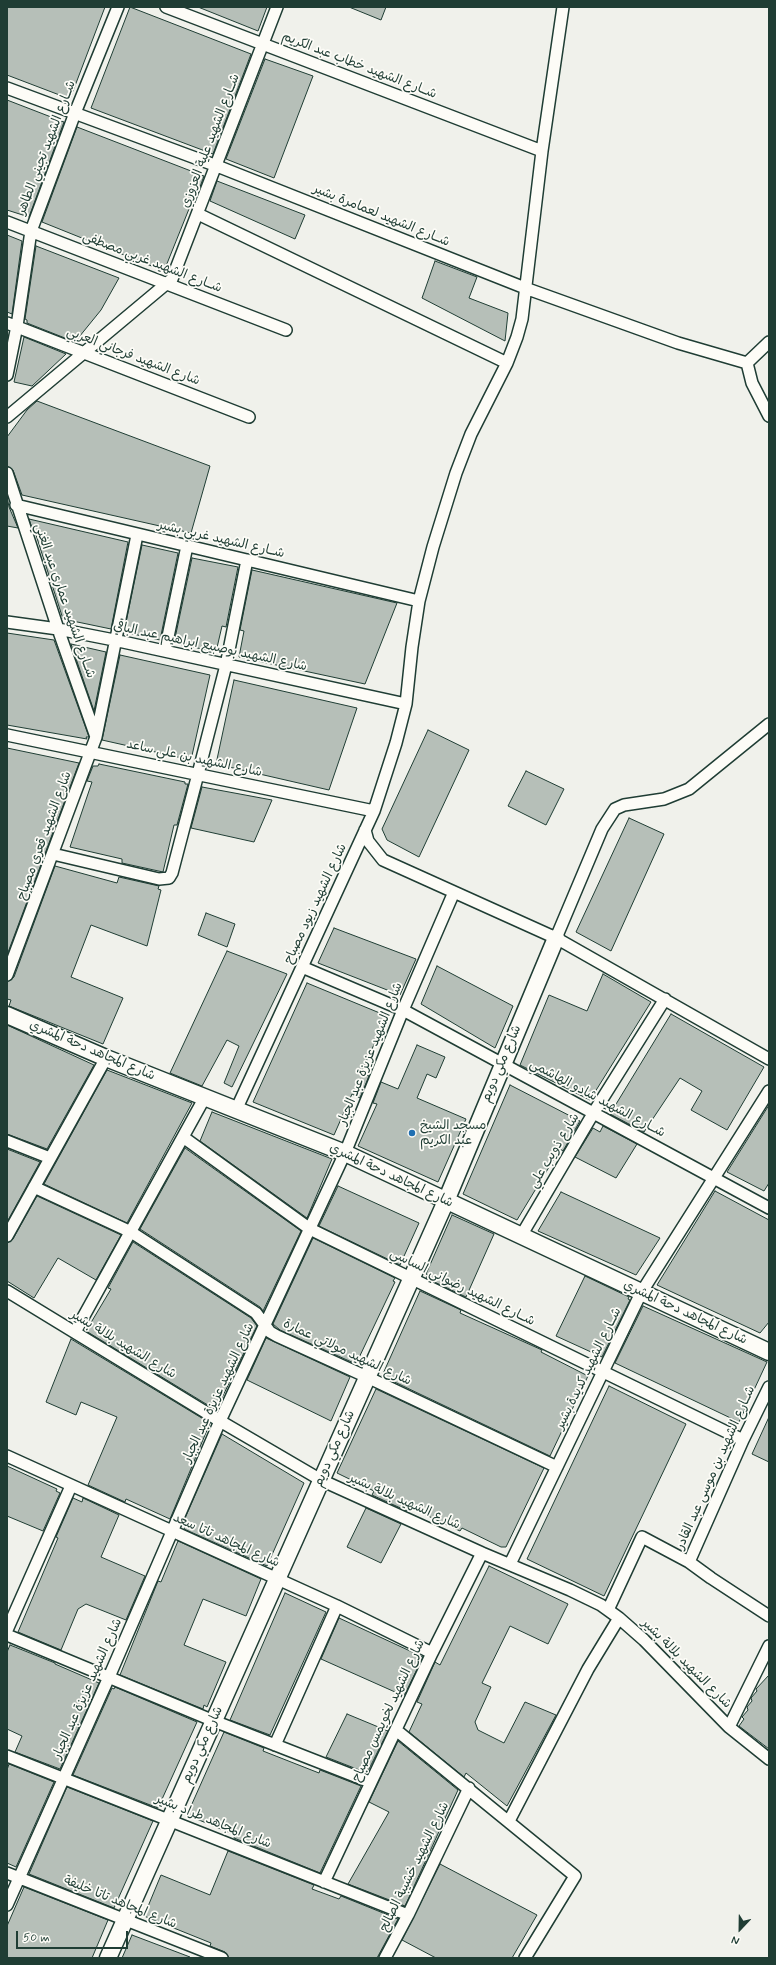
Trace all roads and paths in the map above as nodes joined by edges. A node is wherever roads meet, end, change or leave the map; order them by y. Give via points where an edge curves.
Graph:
1 (118, 7) edge
2 (166, 7) edge
3 (277, 7) edge
4 (563, 7) edge
5 (263, 44) junction
6 (7, 88) edge
7 (75, 113) junction
8 (542, 151) junction
9 (217, 166) junction
10 (198, 214) junction
11 (7, 222) edge
12 (31, 231) junction
13 (167, 283) junction
14 (525, 288) junction
15 (12, 324) edge
16 (286, 330) dead end
17 (769, 342) edge
18 (84, 352) junction
19 (507, 363) junction
20 (747, 363) junction
21 (7, 375) edge
22 (769, 416) edge
23 (7, 417) edge
24 (249, 417) dead end
25 (7, 473) edge
26 (16, 505) junction
27 (136, 535) junction
28 (187, 546) junction
29 (248, 560) junction
30 (419, 601) junction
31 (7, 622) edge
32 (58, 629) junction
33 (114, 640) junction
34 (165, 651) junction
35 (226, 664) junction
36 (406, 704) junction
37 (769, 724) edge
38 (7, 735) edge
39 (96, 737) junction
40 (91, 751) junction
41 (198, 774) junction
42 (374, 811) junction
43 (365, 830) junction
44 (53, 854) junction
45 (454, 892) junction
46 (556, 938) junction
47 (302, 967) junction
48 (7, 975) edge
49 (665, 999) junction
50 (403, 1010) junction
51 (7, 1015) edge
52 (106, 1058) junction
53 (769, 1059) edge
54 (502, 1064) junction
55 (769, 1092) edge
56 (205, 1097) junction
57 (236, 1110) junction
58 (594, 1112) junction
59 (184, 1137) junction
60 (7, 1141) edge
61 (345, 1153) junction
62 (50, 1158) junction
63 (713, 1179) junction
64 (34, 1187) junction
65 (446, 1201) junction
66 (769, 1208) edge
67 (310, 1229) junction
68 (130, 1232) junction
69 (7, 1236) edge
70 (521, 1236) junction
71 (411, 1279) junction
72 (7, 1291) edge
73 (641, 1293) junction
74 (265, 1326) junction
75 (75, 1332) junction
76 (769, 1352) edge
77 (604, 1371) junction
78 (367, 1377) junction
79 (769, 1387) edge
80 (220, 1421) junction
81 (743, 1440) junction
82 (7, 1456) edge
83 (557, 1467) junction
84 (320, 1480) junction
85 (71, 1486) junction
86 (172, 1532) junction
87 (482, 1553) junction
88 (689, 1562) junction
89 (510, 1564) junction
90 (278, 1580) junction
91 (337, 1606) junction
92 (608, 1610) junction
93 (769, 1616) edge
94 (619, 1618) junction
95 (7, 1630) edge
96 (7, 1635) edge
97 (769, 1646) edge
98 (432, 1653) junction
99 (109, 1677) junction
100 (214, 1721) junction
101 (729, 1727) junction
102 (396, 1730) junction
103 (275, 1745) junction
104 (7, 1756) edge
105 (769, 1759) edge
106 (64, 1778) junction
107 (370, 1782) junction
108 (469, 1788) junction
109 (169, 1820) junction
110 (509, 1821) junction
111 (7, 1873) edge
112 (18, 1878) junction
113 (324, 1882) junction
114 (7, 1905) edge
115 (408, 1915) junction
116 (125, 1920) junction
117 (108, 1958) edge
118 (222, 1958) edge
119 (385, 1958) edge
120 (525, 1958) edge

1 - 7 street, شــارع الشهيد تجيني الطاهر
2 - 5 street, شــارع الشهيد خطاب عبد الكريم
3 - 5 street, شــارع الشهيد علية العزوزي
4 - 8 street, شارع الشهيد زيود مصباح
5 - 8 street, شــارع الشهيد خطاب عبد الكريم
5 - 9 street, شــارع الشهيد علية العزوزي
6 - 7 street, شــارع الشهيد لعمامرة بشير
7 - 9 street, شــارع الشهيد لعمامرة بشير
7 - 12 street, شــارع الشهيد تجيني الطاهر
8 - 14 street, شارع الشهيد زيود مصباح
9 - 10 street, شــارع الشهيد علية العزوزي
9 - 14 street, شــارع الشهيد لعمامرة بشير
10 - 13 street, شــارع الشهيد علية العزوزي via 175,274
10 - 19 street
11 - 12 street, شــارع الشهيد غربي مصطفى
12 - 13 street, شــارع الشهيد غربي مصطفى
12 - 15 street, شــارع الشهيد تجيني الطاهر
13 - 16 street, شــارع الشهيد غربي مصطفى
13 - 18 street, شــارع الشهيد علية العزوزي
14 - 19 street, شارع الشهيد زيود مصباح via 522,319
14 - 20 street, شــارع الشهيد لعمامرة بشير via 678,343
15 - 18 street, شارع الشهيد فرجاني العربي
15 - 21 street, شــارع الشهيد تجيني الطاهر
17 - 20 street
18 - 23 street, شــارع الشهيد علية العزوزي
18 - 24 street, شارع الشهيد فرجاني العربي
19 - 30 street, شارع الشهيد زيود مصباح via 471,434 456,473
20 - 22 street via 752,383
25 - 26 street, شــارع الشهيد عماري عبد الغني
26 - 27 street, شــارع الشهيد غربي بشير
26 - 32 street, شــارع الشهيد عماري عبد الغني
27 - 28 street, شــارع الشهيد غربي بشير
27 - 33 street, شارع الشهيد قعري مصباح
28 - 29 street, شــارع الشهيد غربي بشير
28 - 34 street
29 - 30 street, شــارع الشهيد غربي بشير
29 - 35 street
30 - 36 street, شارع الشهيد زيود مصباح
31 - 32 street, شارع الشهيد بوصبيع ابراهيم عبد الباقي
32 - 33 street, شارع الشهيد بوصبيع ابراهيم عبد الباقي
32 - 39 street, شــارع الشهيد عماري عبد الغني
33 - 34 street, شارع الشهيد بوصبيع ابراهيم عبد الباقي
33 - 39 street, شارع الشهيد قعري مصباح
34 - 35 street, شارع الشهيد بوصبيع ابراهيم عبد الباقي
35 - 36 street, شارع الشهيد بوصبيع ابراهيم عبد الباقي
35 - 41 street
36 - 42 street, شارع الشهيد زيود مصباح
37 - 46 street via 689,789 664,799 624,805 615,809 602,830
38 - 40 street, شارع الشهيد بن علي ساعد
39 - 40 street, شارع الشهيد قعري مصباح
40 - 41 street, شارع الشهيد بن علي ساعد
40 - 44 street, شارع الشهيد قعري مصباح
41 - 42 street, شارع الشهيد بن علي ساعد
41 - 44 street via 169,878 158,879
42 - 43 street, شارع الشهيد زيود مصباح
43 - 45 street via 368,841 383,860
43 - 47 street, شارع الشهيد زيود مصباح
44 - 48 street, شارع الشهيد قعري مصباح
45 - 46 street
45 - 50 street, شارع الشهيد عزيزة عبد الجبار
46 - 49 street
46 - 54 street, شارع مكي دويم
47 - 50 street, شــارع الشهيد شادو الهاشمي
47 - 57 street, شارع الشهيد زيود مصباح
49 - 53 street
49 - 58 street, شارع ذويب علي
50 - 54 street, شــارع الشهيد شادو الهاشمي
50 - 61 street, شارع الشهيد عزيزة عبد الجبار
51 - 52 street, شارع المجاهد دحة المشري
52 - 56 street, شارع المجاهد دحة المشري
52 - 62 street
54 - 58 street, شــارع الشهيد شادو الهاشمي
54 - 65 street, شارع مكي دويم
55 - 63 street, شــارع الشهيد كديدة بشير
56 - 57 street, شارع المجاهد دحة المشري
56 - 59 street
57 - 61 street, شارع المجاهد دحة المشري
58 - 63 street, شــارع الشهيد شادو الهاشمي
58 - 70 street, شارع ذويب علي
59 - 67 street, شــارع الشهيد رضواني الساسي
59 - 68 street
60 - 62 street
61 - 65 street, شارع المجاهد دحة المشري
61 - 67 street, شارع الشهيد عزيزة عبد الجبار
62 - 64 street
63 - 66 street, شــارع الشهيد شادو الهاشمي
63 - 73 street, شــارع الشهيد كديدة بشير
64 - 68 street, شارع الشهيد مولاتي عمارة
64 - 69 street
65 - 70 street, شارع المجاهد دحة المشري
65 - 71 street, شارع مكي دويم
67 - 71 street, شــارع الشهيد رضواني الساسي
67 - 74 street, شارع الشهيد عزيزة عبد الجبار
68 - 74 street, شارع الشهيد مولاتي عمارة via 256,1313
68 - 75 street
70 - 73 street, شارع المجاهد دحة المشري
71 - 77 street, شــارع الشهيد رضواني الساسي
71 - 78 street, شارع مكي دويم
72 - 75 street, شارع الشهيد بلالة بشير
73 - 76 street, شارع المجاهد دحة المشري
73 - 77 street, شــارع الشهيد كديدة بشير
74 - 78 street, شارع الشهيد مولاتي عمارة via 276,1336
74 - 80 street, شارع الشهيد عزيزة عبد الجبار
75 - 80 street, شارع الشهيد بلالة بشير
77 - 81 street, شــارع الشهيد رضواني الساسي
77 - 83 street, شــارع الشهيد كديدة بشير
78 - 83 street, شارع الشهيد مولاتي عمارة
78 - 84 street, شارع مكي دويم
79 - 81 street, شــارع الشهيد بن موسى عبد القادر
80 - 84 street, شارع الشهيد بلالة بشير
80 - 86 street, شارع الشهيد عزيزة عبد الجبار
81 - 88 street, شــارع الشهيد بن موسى عبد القادر
82 - 85 street, شارع المجاهد تاتا سعد
83 - 89 street, شــارع الشهيد كديدة بشير
84 - 87 street, شارع الشهيد بلالة بشير
84 - 90 street, شارع مكي دويم
85 - 86 street, شارع المجاهد تاتا سعد
85 - 95 street
86 - 90 street, شارع المجاهد تاتا سعد
86 - 99 street, شارع الشهيد عزيزة عبد الجبار
87 - 89 street, شارع الشهيد بلالة بشير
87 - 98 street, شارع الشهيد لخويمس مصباح
88 - 92 street via 642,1537
88 - 93 street
89 - 92 street, شارع الشهيد بلالة بشير
90 - 91 street, شارع المجاهد تاتا سعد
90 - 100 street, شارع مكي دويم
91 - 98 street, شارع المجاهد تاتا سعد
91 - 103 street
92 - 94 street, شارع الشهيد بلالة بشير
94 - 101 street, شارع الشهيد بلالة بشير
94 - 110 street via 588,1669
96 - 99 street
97 - 101 street
98 - 102 street, شارع الشهيد لخويمس مصباح
99 - 100 street
99 - 106 street, شارع الشهيد عزيزة عبد الجبار
100 - 103 street
100 - 109 street, شارع مكي دويم
101 - 105 street, شارع الشهيد بلالة بشير
102 - 107 street, شارع الشهيد لخويمس مصباح
102 - 108 street
103 - 107 street
104 - 106 street, شارع المجاهد طراد بشير
106 - 109 street, شارع المجاهد طراد بشير
106 - 112 street, شارع الشهيد عزيزة عبد الجبار
107 - 113 street, شارع الشهيد لخويمس مصباح
108 - 110 street
108 - 115 street, شارع الشهيد خشيبة الصالح
109 - 113 street, شارع المجاهد طراد بشير
109 - 116 street, شارع مكي دويم
110 - 120 street via 575,1876
111 - 112 street, شارع المجاهد تاتا خليفة
112 - 114 street, شارع الشهيد عزيزة عبد الجبار
112 - 116 street, شارع المجاهد تاتا خليفة
113 - 115 street, شارع المجاهد طراد بشير
115 - 119 street, شارع الشهيد خشيبة الصالح
116 - 117 street, شارع مكي دويم
116 - 118 street, شارع المجاهد تاتا خليفة

